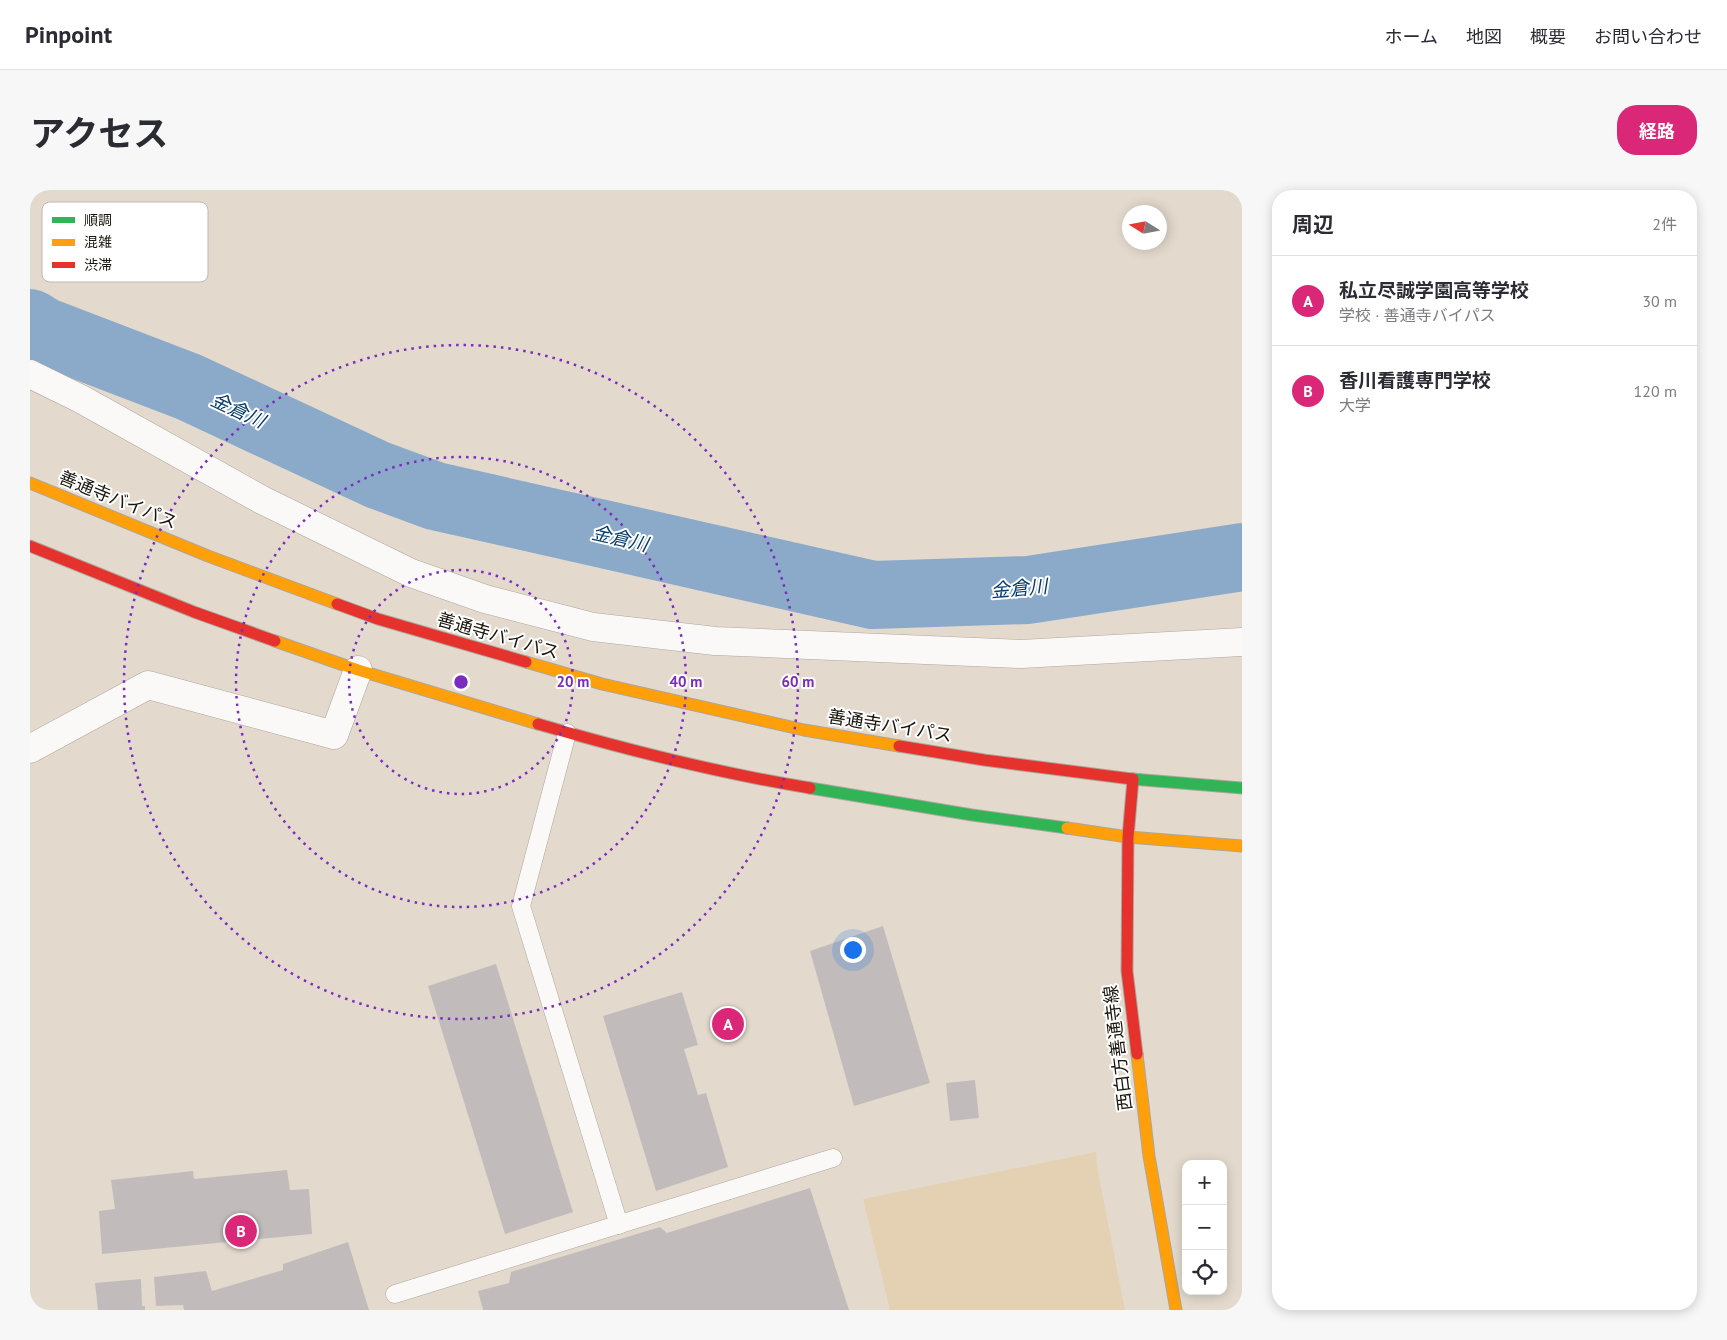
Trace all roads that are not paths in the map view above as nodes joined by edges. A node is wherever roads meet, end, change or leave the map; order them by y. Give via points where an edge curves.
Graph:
1 (30, 374) edge
2 (30, 483) edge
3 (30, 546) edge
4 (1242, 642) edge
5 (358, 670) junction
6 (567, 732) junction
7 (30, 749) edge
8 (1133, 779) junction
9 (1242, 788) edge
10 (1128, 837) junction
11 (1242, 846) edge
12 (833, 1158) dead end
13 (619, 1225) junction
14 (395, 1294) dead end
15 (1176, 1310) edge

1 - 4 street via 262,500 411,573 485,599 593,627 715,641 1022,654
2 - 8 main road, 善通寺バイパス via 208,556 378,619 602,684 804,730 984,760
3 - 5 main road via 194,612
5 - 6 main road
5 - 7 street via 334,735 148,685
6 - 10 main road via 753,779
6 - 13 lane via 521,906
8 - 9 main road, 善通寺バイパス
8 - 10 main road, 西白方善通寺線
10 - 11 main road
10 - 15 main road, 西白方善通寺線 via 1126,971 1149,1156
12 - 13 lane
13 - 14 lane

